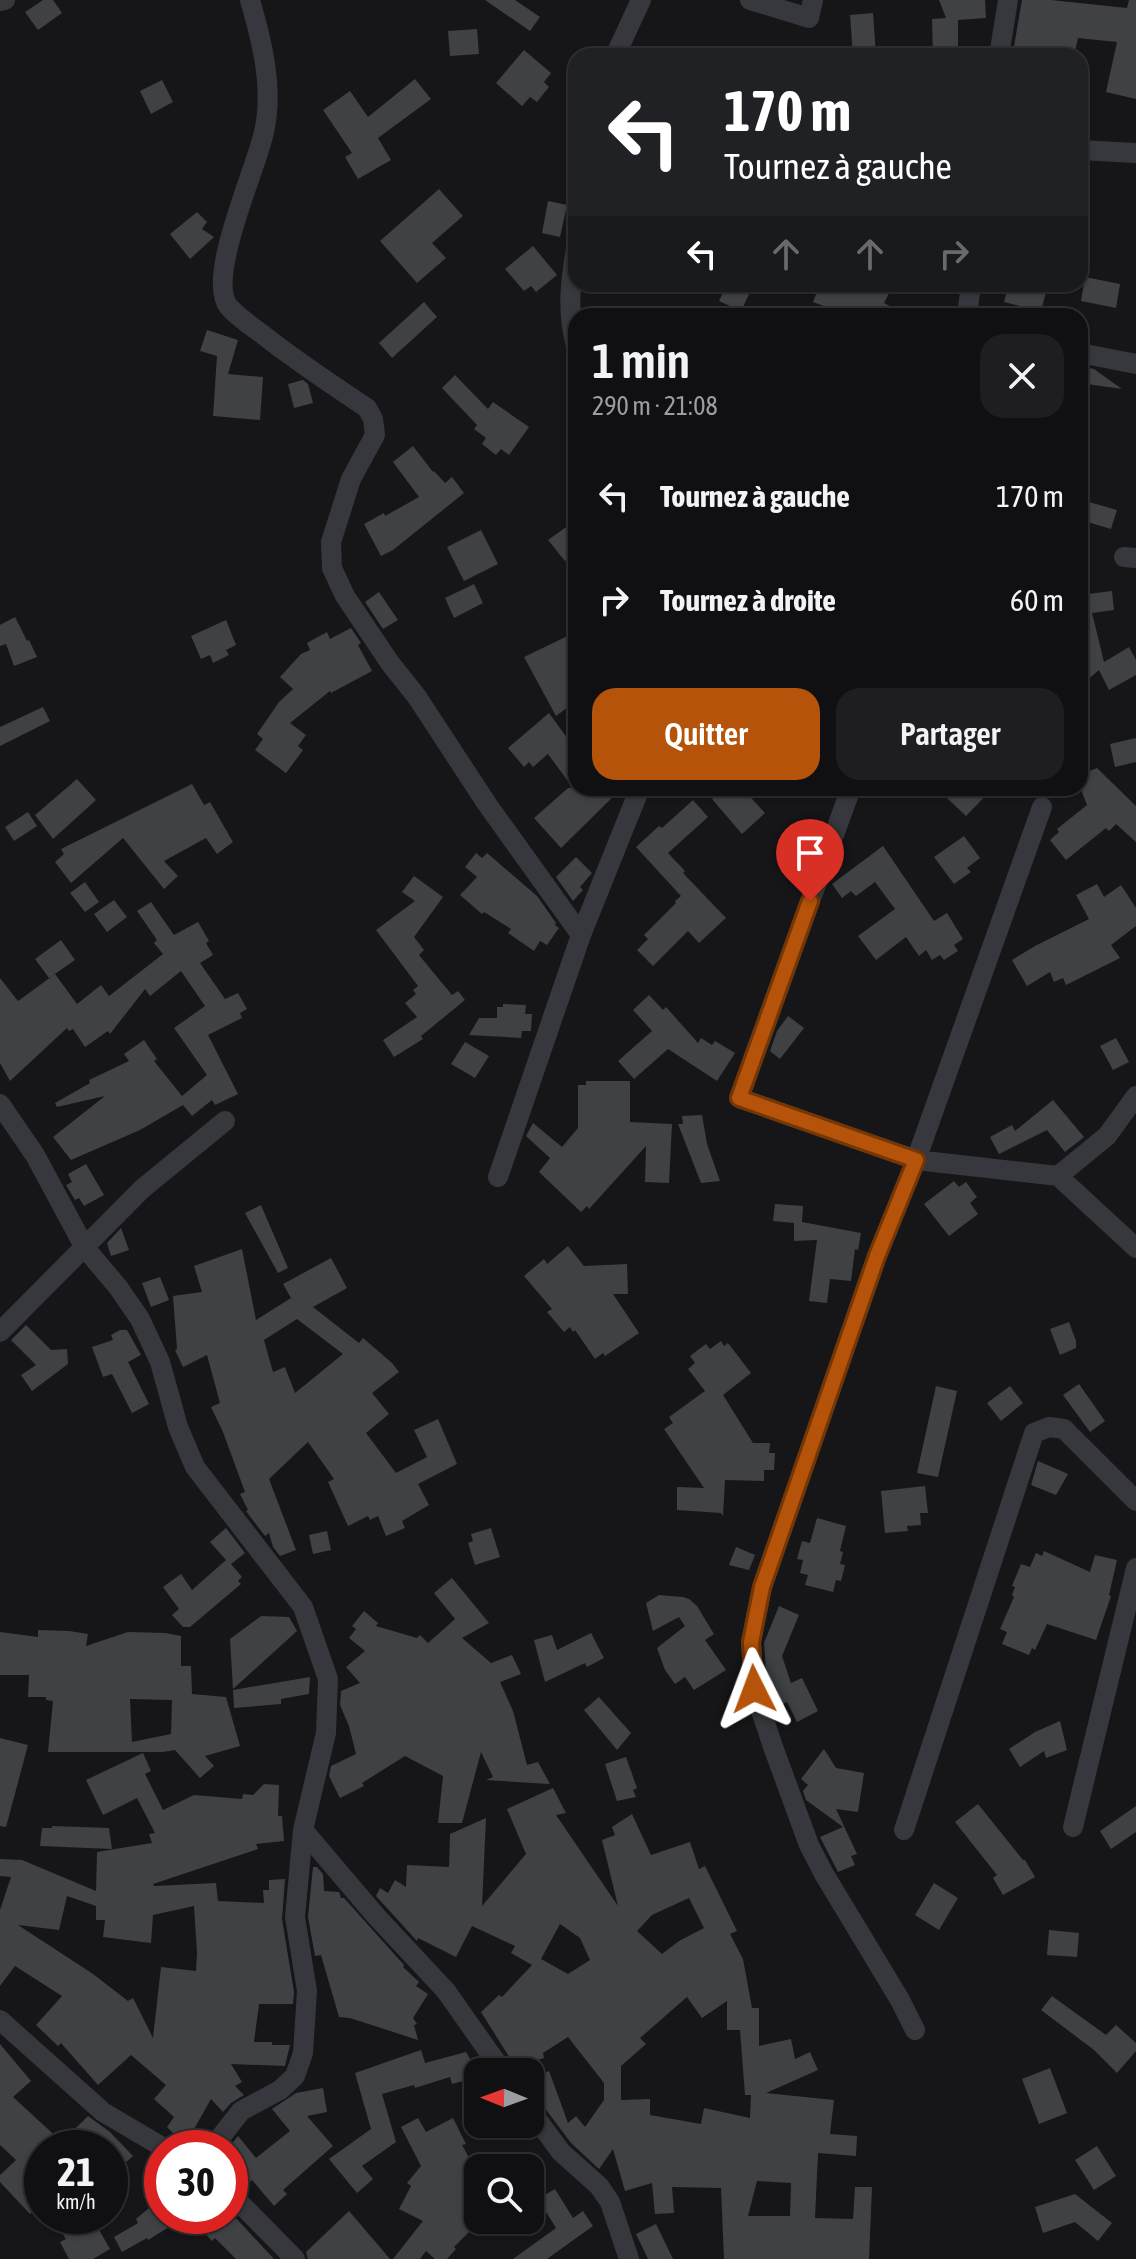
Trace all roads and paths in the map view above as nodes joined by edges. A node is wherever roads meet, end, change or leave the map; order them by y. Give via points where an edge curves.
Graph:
1 (250, 0) edge
2 (641, 0) edge
3 (750, 0) edge
4 (813, 0) edge
5 (1008, 0) edge
6 (619, 48) edge
7 (1000, 48) edge
8 (1088, 150) edge
9 (1136, 153) edge
10 (1088, 355) edge
11 (1136, 364) edge
12 (637, 796) edge
13 (848, 796) edge
14 (1042, 807) dead end
15 (581, 935) junction
16 (1136, 1096) edge
17 (0, 1104) edge
18 (225, 1121) dead end
19 (916, 1160) junction
20 (1058, 1176) junction
21 (498, 1177) dead end
22 (85, 1248) junction
23 (1136, 1248) edge
24 (0, 1332) edge
25 (1136, 1501) edge
26 (1136, 1568) edge
27 (1073, 1827) dead end
28 (303, 1830) junction
29 (904, 1830) dead end
30 (0, 2020) edge
31 (915, 2030) dead end
32 (493, 2058) edge
33 (544, 2129) edge
34 (226, 2130) edge
35 (144, 2136) edge
36 (248, 2211) edge
37 (295, 2259) edge
38 (629, 2259) edge

1 - 15 street via 261,38 268,99 264,132 222,271 227,305 367,408 375,435 351,479 331,542 332,568 360,619
2 - 6 street
3 - 4 street via 809,18
5 - 7 street
8 - 9 street
10 - 11 street
12 - 15 street
13 - 19 street via 739,1098
14 - 19 street
15 - 21 street
16 - 20 street via 1107,1136
17 - 22 street via 35,1155
18 - 22 street via 142,1189
19 - 20 street
19 - 31 street via 877,1256 762,1587 751,1642 754,1689 809,1845
20 - 23 street
22 - 24 street
22 - 28 street via 140,1319 195,1467 303,1607 328,1679 326,1733
25 - 29 street via 1064,1429 1034,1433
26 - 27 street
28 - 32 street via 446,1991
28 - 34 street via 295,1917 307,1991 303,2053 295,2076 241,2111
30 - 35 street via 103,2112
33 - 38 street via 610,2202
36 - 37 street

